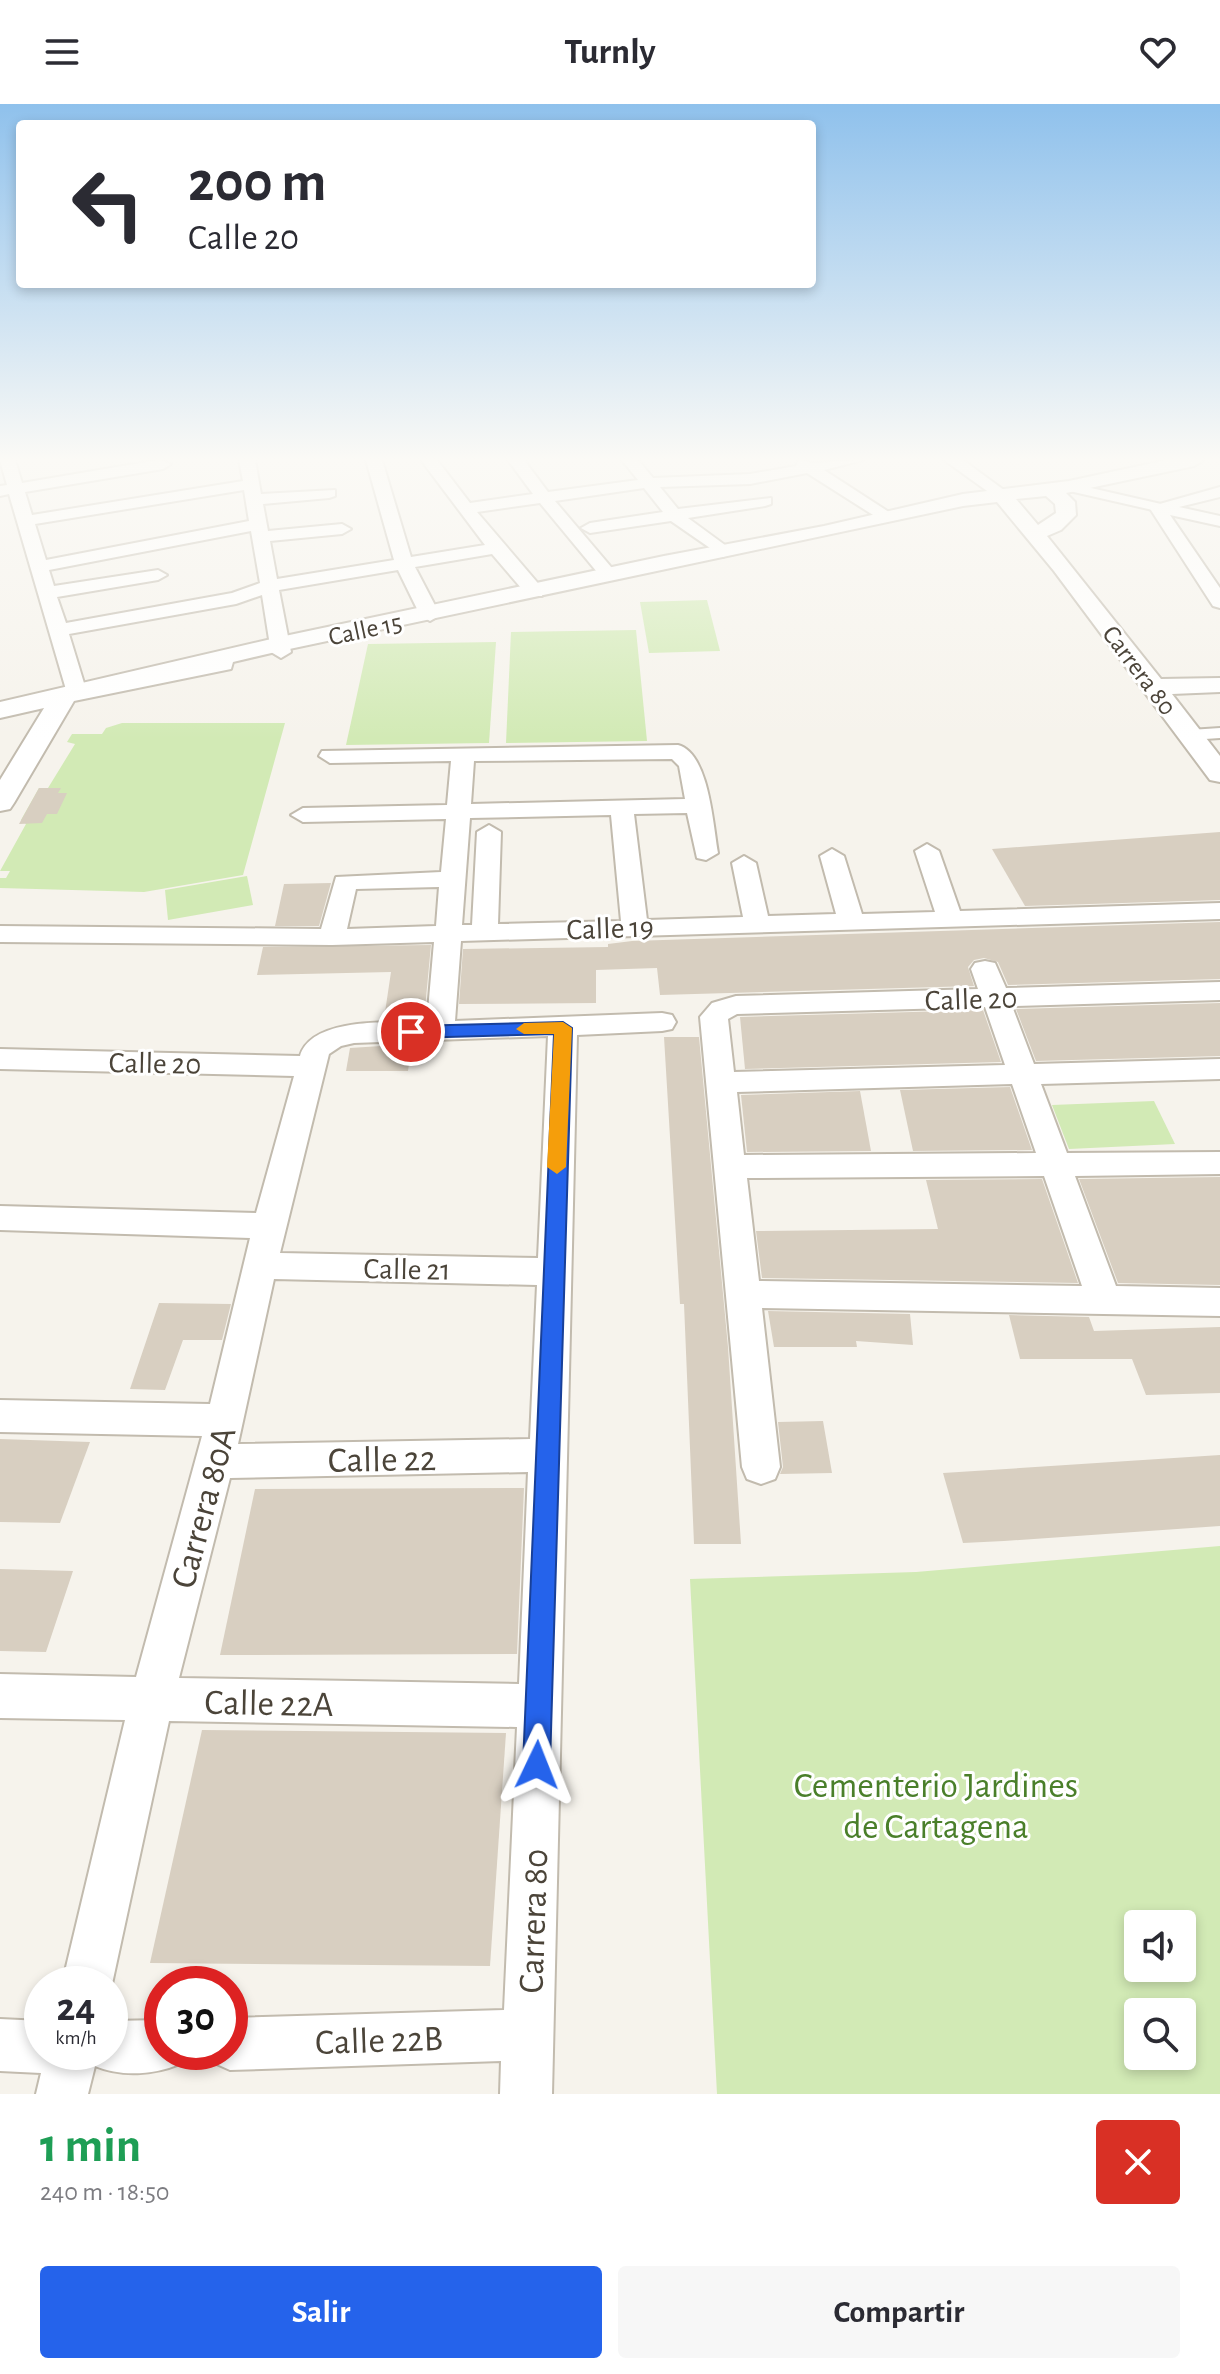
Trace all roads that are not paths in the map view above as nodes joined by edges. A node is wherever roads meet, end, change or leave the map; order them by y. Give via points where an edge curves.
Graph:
1 (35, 553) edge
2 (81, 553) edge
3 (264, 553) edge
4 (401, 553) edge
5 (468, 553) edge
6 (500, 553) edge
7 (590, 553) edge
8 (719, 553) edge
9 (1051, 553) edge
10 (1187, 553) edge
11 (688, 560) junction
12 (404, 564) junction
13 (39, 567) junction
14 (608, 574) junction
15 (158, 575) dead end
16 (270, 586) junction
17 (560, 587) junction
18 (535, 592) junction
19 (47, 593) junction
20 (1220, 602) edge
21 (430, 615) junction
22 (58, 630) junction
23 (280, 648) junction
24 (1220, 685) edge
25 (1158, 693) junction
26 (70, 694) junction
27 (1220, 696) edge
28 (0, 710) edge
29 (1220, 733) edge
30 (1190, 735) junction
31 (330, 756) dead end
32 (463, 756) junction
33 (1220, 774) edge
34 (0, 803) edge
35 (696, 806) junction
36 (622, 809) junction
37 (460, 814) junction
38 (303, 815) dead end
39 (489, 832) dead end
40 (927, 851) dead end
41 (706, 853) dead end
42 (832, 856) dead end
43 (744, 863) dead end
44 (455, 879) junction
45 (1220, 911) edge
46 (950, 919) junction
47 (851, 921) junction
48 (757, 923) junction
49 (635, 927) junction
50 (485, 933) junction
51 (0, 934) edge
52 (450, 934) junction
53 (332, 937) junction
54 (990, 984) junction
55 (1220, 991) edge
56 (662, 1022) dead end
57 (563, 1028) junction
58 (440, 1031) junction
59 (321, 1052) junction
60 (0, 1059) edge
61 (1220, 1069) edge
62 (1023, 1075) junction
63 (723, 1082) junction
64 (1220, 1163) edge
65 (1055, 1164) junction
66 (731, 1167) junction
67 (0, 1218) edge
68 (269, 1226) junction
69 (261, 1266) junction
70 (552, 1272) junction
71 (743, 1294) junction
72 (1104, 1300) junction
73 (1220, 1302) edge
74 (0, 1416) edge
75 (226, 1420) junction
76 (549, 1455) junction
77 (215, 1461) junction
78 (761, 1467) dead end
79 (0, 1696) edge
80 (151, 1701) junction
81 (539, 1706) junction
82 (91, 1966) edge
83 (528, 2035) junction
84 (248, 2043) edge
85 (0, 2045) edge
86 (24, 2046) edge
87 (68, 2070) edge
88 (62, 2094) edge
89 (526, 2094) edge

1 - 13 street
2 - 13 street
3 - 16 street
4 - 12 street
5 - 12 street
6 - 18 street
7 - 14 street
8 - 11 street, Calle 15
9 - 25 street, Carrera 80
10 - 20 street
11 - 14 street, Calle 15
11 - 17 street, Calle 15
12 - 16 street
12 - 21 street
13 - 19 street
14 - 17 street, Calle 15
15 - 19 street
16 - 22 street via 236,598
16 - 23 street
17 - 18 street, Calle 15
18 - 21 street, Calle 15
19 - 22 street
21 - 23 street, Calle 15
22 - 26 street
23 - 26 street, Calle 15
24 - 25 street
25 - 27 street
25 - 30 street, Carrera 80
26 - 28 street, Calle 15
26 - 34 street
29 - 30 street
30 - 33 street, Carrera 80
31 - 32 street
32 - 35 street via 678,752 690,765
32 - 37 street
35 - 36 street
35 - 41 street
36 - 37 street
36 - 49 street
37 - 38 street
37 - 44 street
39 - 50 street
40 - 46 street
42 - 47 street
43 - 48 street
44 - 52 street
44 - 53 street via 345,882
45 - 46 street, Calle 19
46 - 47 street, Calle 19
47 - 48 street, Calle 19
48 - 49 street, Calle 19
49 - 50 street, Calle 19
50 - 52 street, Calle 19
51 - 53 street, Calle 19
52 - 53 street, Calle 19
52 - 58 street
54 - 55 street, Calle 20
54 - 62 street
54 - 63 street, Calle 20 via 722,1009 714,1017
56 - 57 street, Calle 20
57 - 58 street, Calle 20
57 - 70 street, Carrera 80
58 - 59 street, Calle 20
59 - 60 street, Calle 20
59 - 68 street, Carrera 80A
61 - 62 street
62 - 63 street
62 - 65 street
63 - 66 street
64 - 65 street
65 - 66 street
65 - 72 street
66 - 71 street
67 - 68 street
68 - 69 street, Carrera 80A
69 - 70 street, Calle 21
69 - 75 street, Carrera 80A
70 - 76 street, Carrera 80
71 - 72 street
71 - 78 street
72 - 73 street
74 - 75 street
75 - 77 street, Carrera 80A
76 - 77 street, Calle 22
76 - 81 street, Carrera 80
77 - 80 street, Carrera 80A
79 - 80 street, Calle 22A
80 - 81 street, Calle 22A
80 - 82 street, Carrera 80A
81 - 83 street, Carrera 80
83 - 84 street, Calle 22B
83 - 89 street, Carrera 80
85 - 86 street
87 - 88 street

